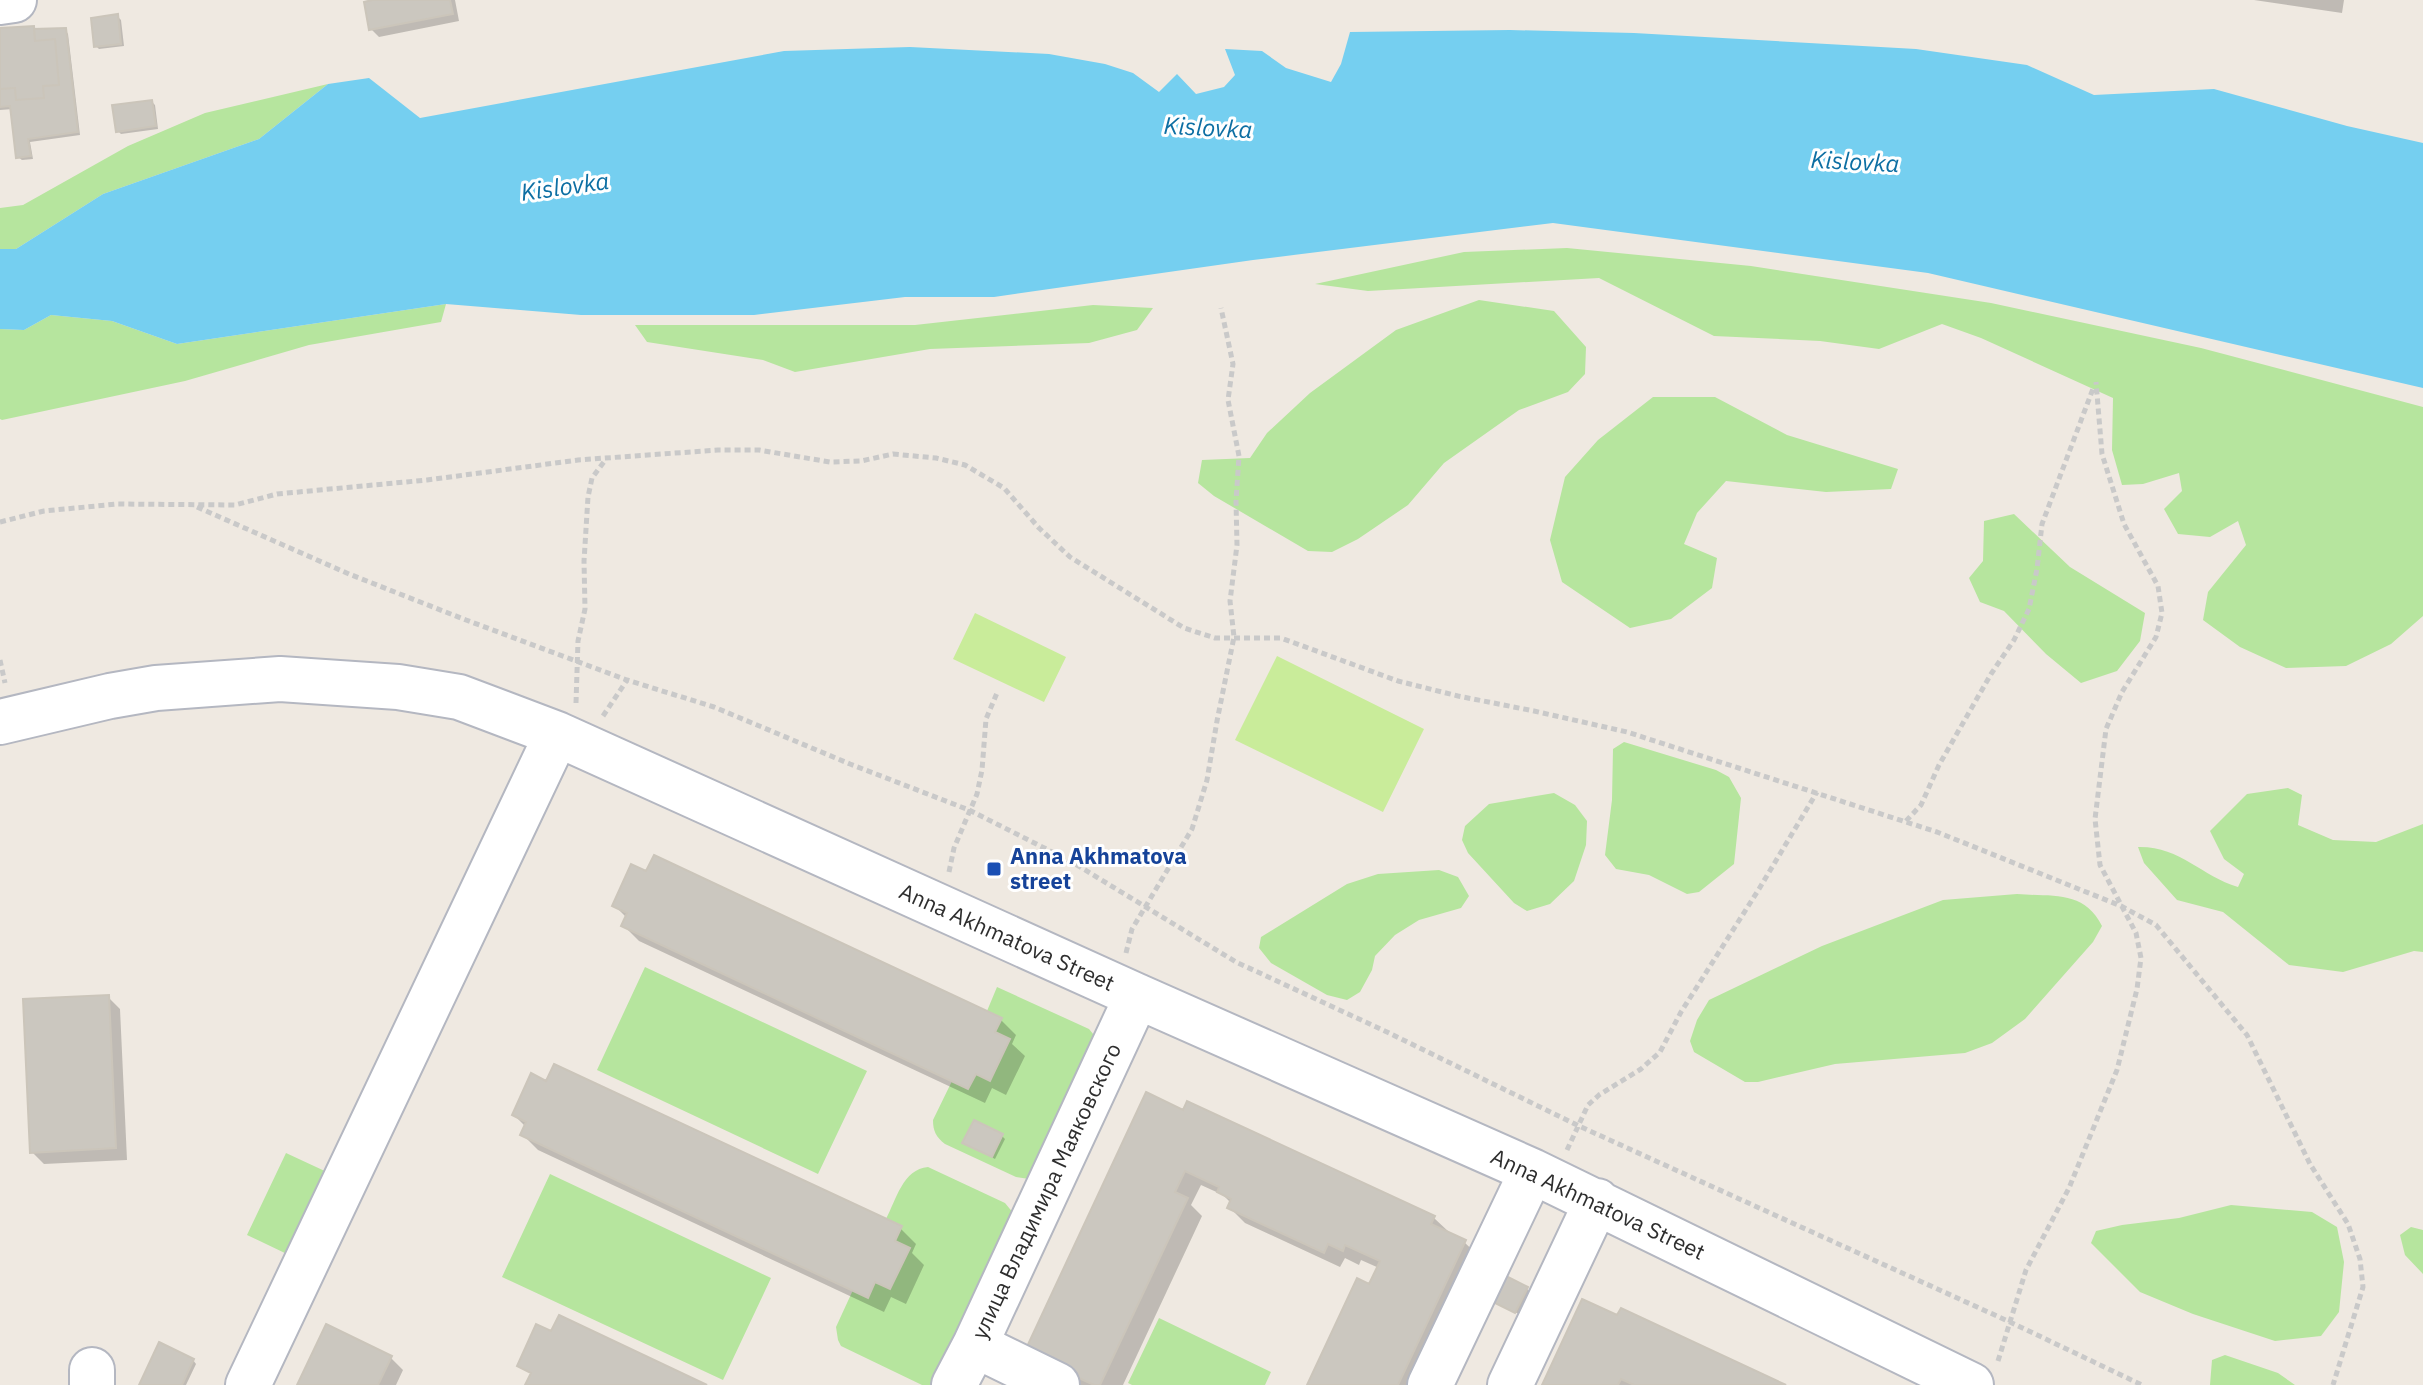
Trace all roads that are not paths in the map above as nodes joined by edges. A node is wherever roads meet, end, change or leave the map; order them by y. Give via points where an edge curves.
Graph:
1 (14, 0) edge
2 (0, 2) edge
3 (0, 722) edge
4 (566, 738) junction
5 (1124, 990) junction
6 (1541, 1175) junction
7 (1597, 1201) junction
8 (975, 1345) junction
9 (1983, 1380) edge
10 (248, 1385) edge
11 (954, 1385) edge
12 (1057, 1385) edge
13 (1430, 1385) edge
14 (1510, 1385) edge

1 - 2 street
3 - 4 street, Anna Akhmatova Street via 156,688 280,679 459,697
4 - 5 street, Anna Akhmatova Street
4 - 10 street
5 - 6 street, Anna Akhmatova Street
5 - 8 street, улица Владимира Маяковского
6 - 7 street, Anna Akhmatova Street
6 - 13 street
7 - 9 street, Anna Akhmatova Street
7 - 14 street
8 - 11 street, улица Владимира Маяковского
8 - 12 street

